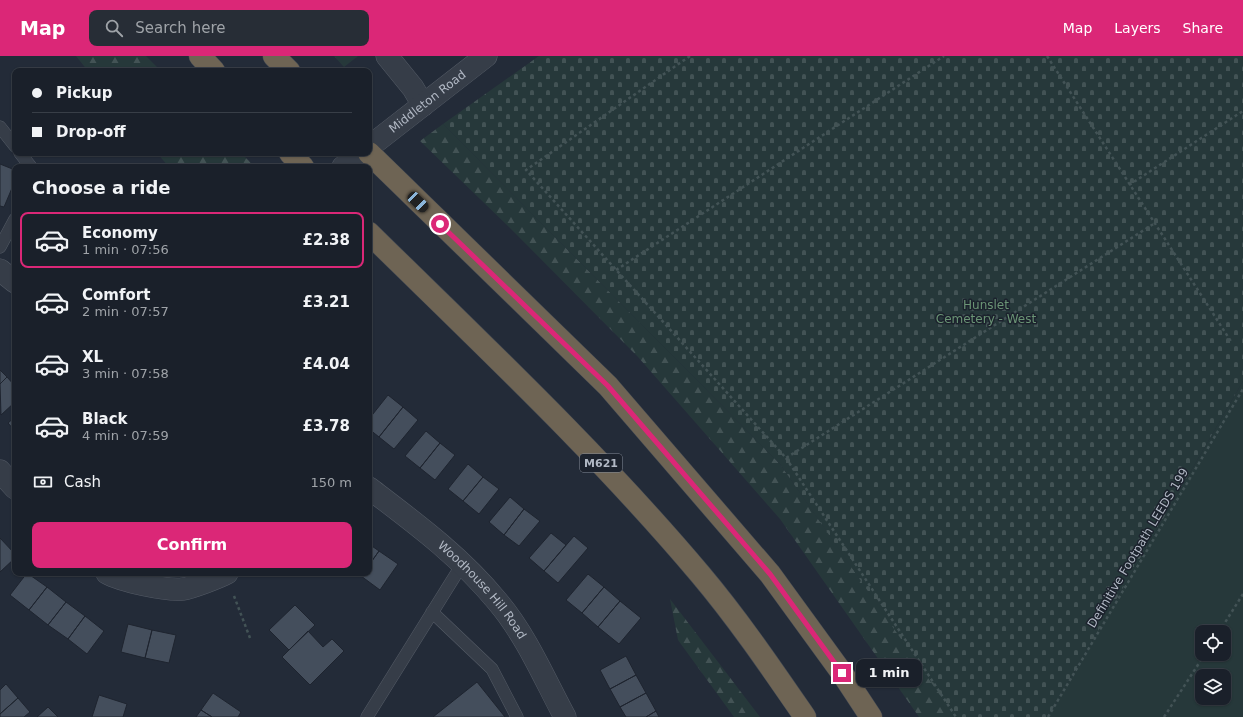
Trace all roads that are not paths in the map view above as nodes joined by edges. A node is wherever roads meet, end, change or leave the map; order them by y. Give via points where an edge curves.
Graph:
1 (200, 56) edge
2 (274, 56) edge
3 (387, 56) edge
4 (486, 56) edge
5 (211, 68) edge
6 (286, 68) edge
7 (423, 105) junction
8 (0, 127) edge
9 (12, 142) edge
10 (372, 145) edge
11 (22, 156) edge
12 (293, 156) edge
13 (357, 156) edge
14 (372, 156) edge
15 (29, 164) edge
16 (300, 164) edge
17 (347, 164) edge
18 (12, 225) edge
19 (372, 236) edge
20 (0, 247) edge
21 (0, 270) edge
22 (12, 280) edge
23 (0, 471) edge
24 (12, 485) edge
25 (372, 490) edge
26 (463, 562) junction
27 (112, 576) edge
28 (220, 576) edge
29 (432, 612) junction
30 (367, 717) edge
31 (517, 717) edge
32 (565, 717) edge
33 (805, 717) edge
34 (871, 717) edge

1 - 5 highway
2 - 6 highway
3 - 7 street
4 - 7 street, Middleton Road
7 - 10 street, Middleton Road
8 - 9 lane
11 - 15 lane
12 - 16 highway
13 - 17 street
14 - 34 highway via 608,386 770,574
18 - 20 lane
19 - 33 highway, M621 via 566,425 634,498 702,576 765,658
21 - 22 street
23 - 24 street
25 - 26 street, Woodhouse Hill Road
26 - 29 lane
26 - 32 street, Woodhouse Hill Road via 498,602 522,637
27 - 28 street via 152,586 183,589
29 - 30 lane
29 - 31 lane via 492,669

